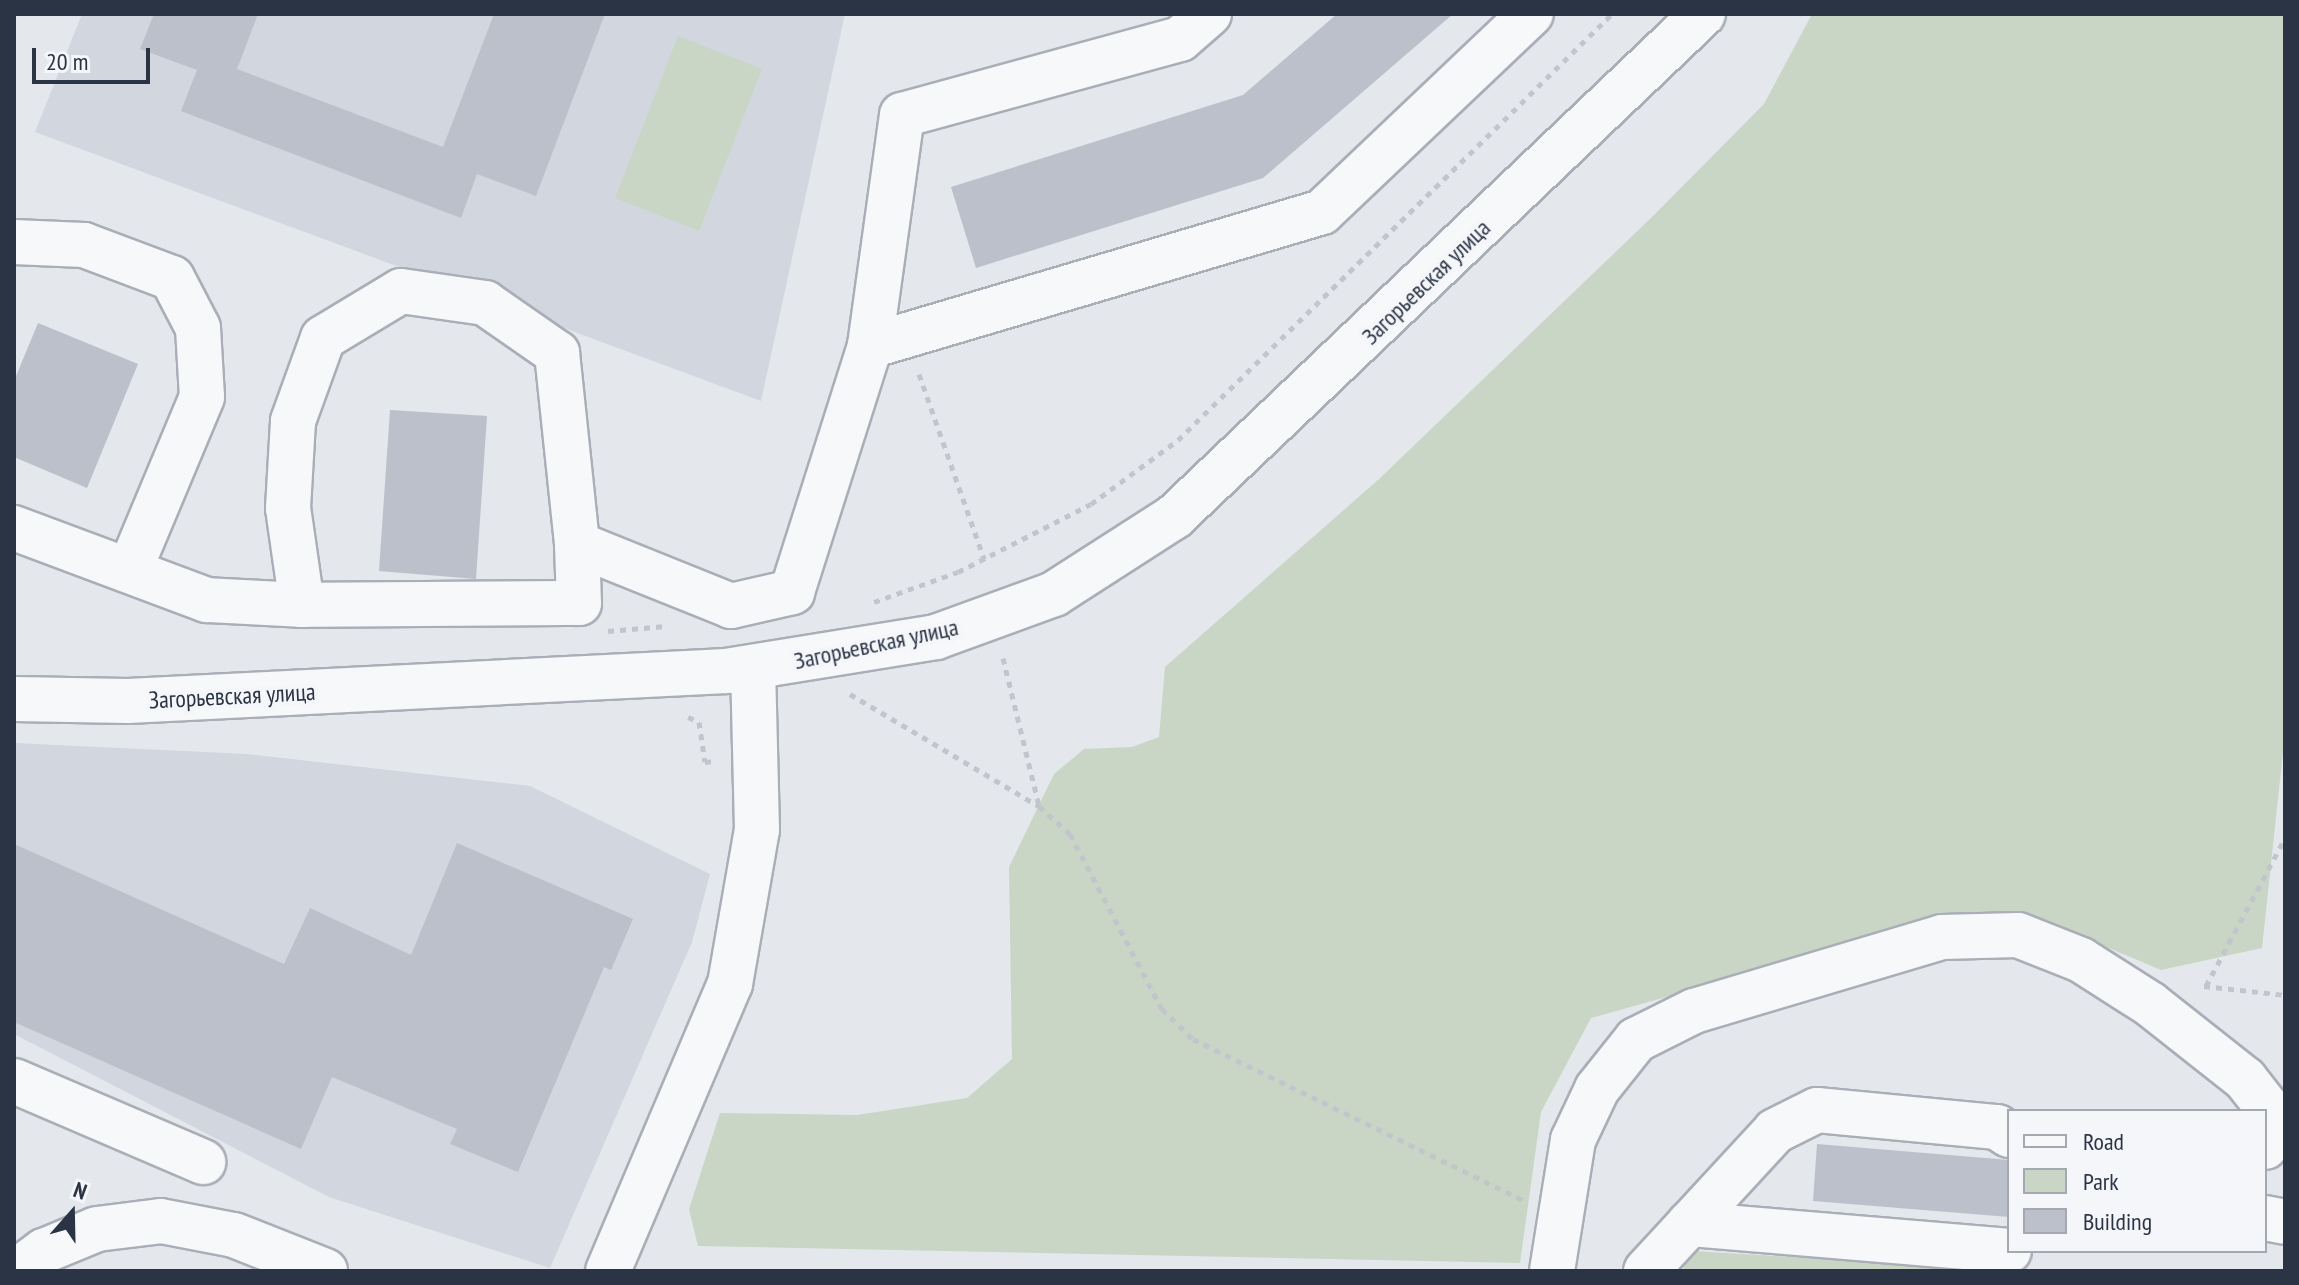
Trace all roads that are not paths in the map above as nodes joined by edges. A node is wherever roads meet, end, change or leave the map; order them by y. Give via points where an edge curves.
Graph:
1 (1209, 14) edge
2 (1531, 14) edge
3 (1703, 14) edge
4 (14, 242) edge
5 (888, 340) junction
6 (14, 528) edge
7 (577, 544) junction
8 (130, 569) junction
9 (302, 605) junction
10 (753, 668) junction
11 (14, 699) edge
12 (14, 1081) edge
13 (2264, 1109) edge
14 (2007, 1134) edge
15 (203, 1162) dead end
16 (1689, 1224) junction
17 (2007, 1251) edge
18 (17, 1271) edge
19 (325, 1271) edge
20 (608, 1271) edge
21 (1552, 1271) edge
22 (1646, 1271) edge

1 - 5 street via 1180,39 902,115
2 - 5 street via 1322,212
3 - 10 street, Загорьевская улица via 1174,517 1054,594 936,637
4 - 8 street via 84,245 172,278 198,328 202,397
5 - 7 street via 792,592 731,606
6 - 8 street
7 - 9 street via 579,603
7 - 9 street via 557,353 485,303 401,291 323,338 293,421 288,508
8 - 9 street via 207,600
10 - 11 street, Загорьевская улица via 128,701
10 - 20 street via 757,830 730,984
12 - 15 street
13 - 21 street via 2245,1079 2150,1004 2081,960 2018,935 1942,937 1694,1011 1636,1040 1597,1089 1573,1140
14 - 16 street via 1997,1127 1817,1110 1775,1131
16 - 17 street
16 - 22 street
18 - 19 street via 44,1251 97,1229 161,1221 234,1235

